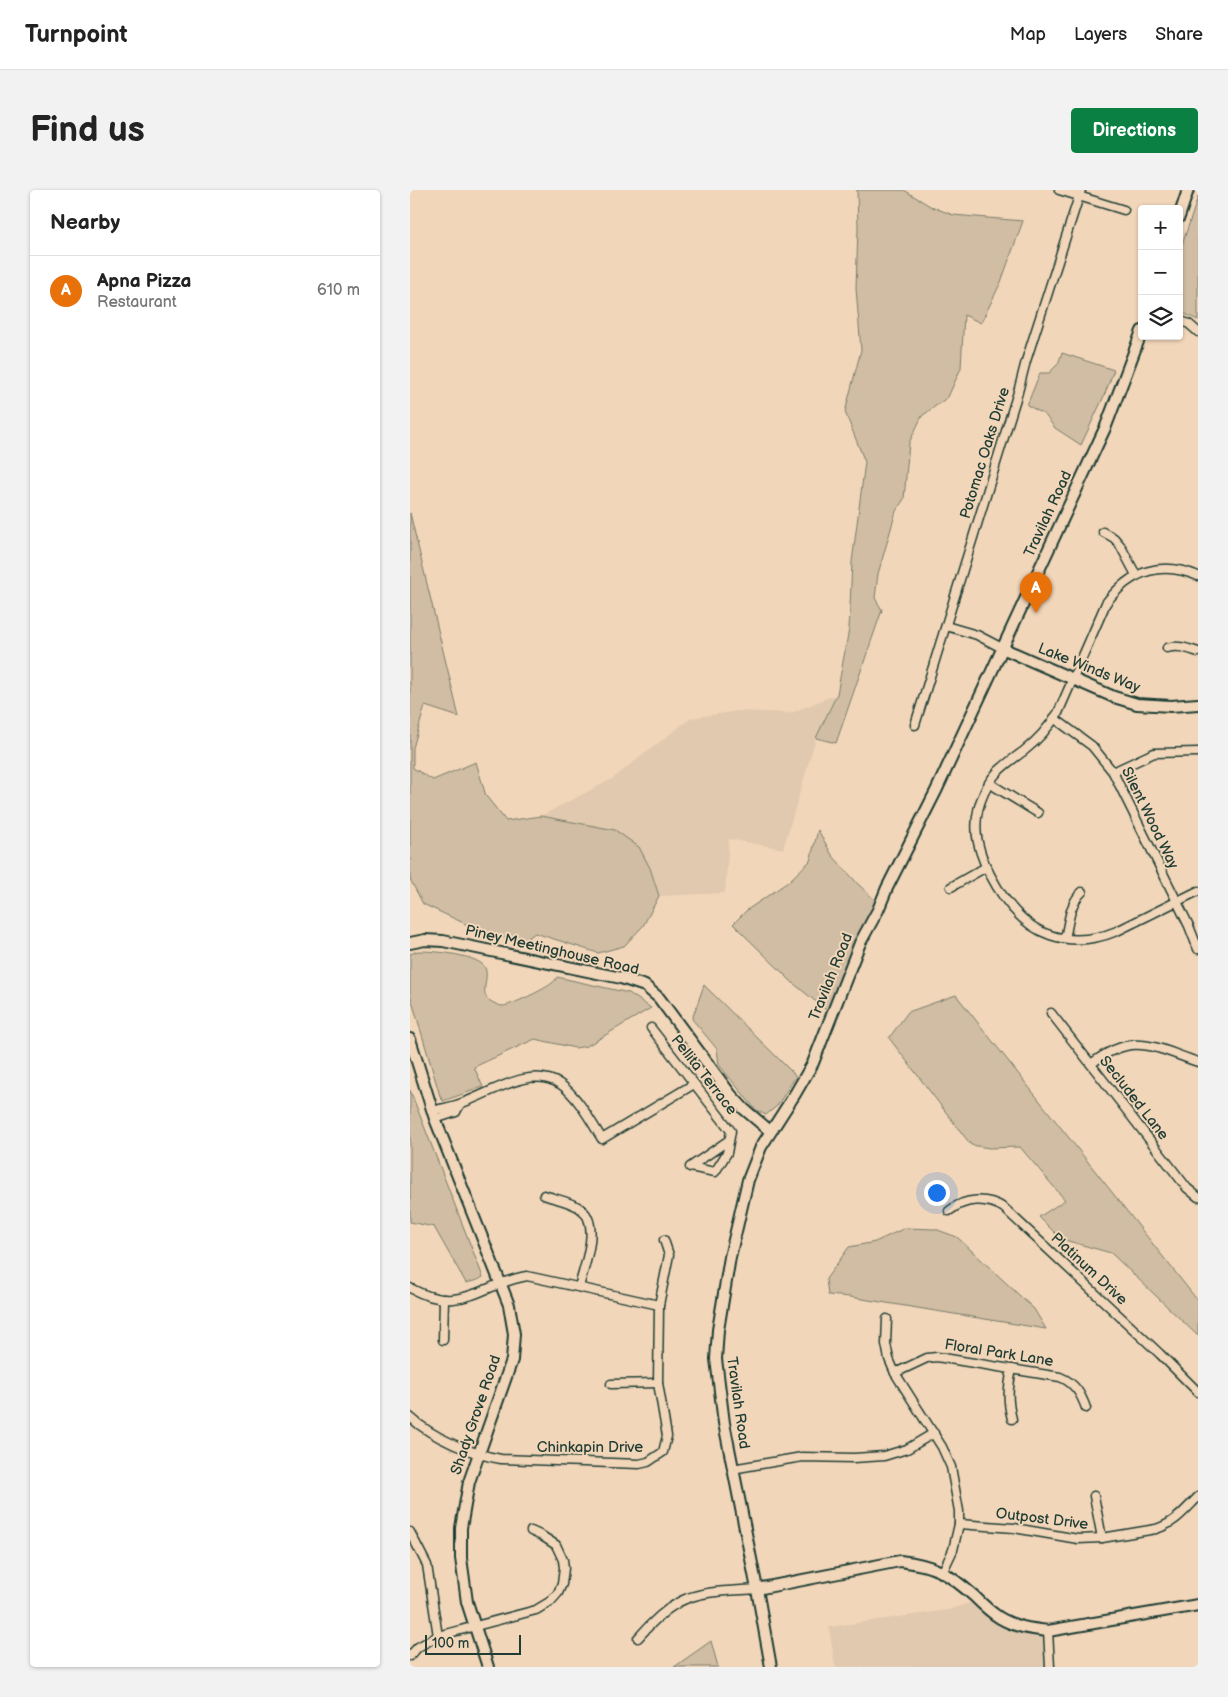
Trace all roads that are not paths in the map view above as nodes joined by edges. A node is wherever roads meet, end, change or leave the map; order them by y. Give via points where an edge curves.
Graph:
1 (1059, 190) edge
2 (1188, 190) edge
3 (1080, 193) edge
4 (1183, 205) edge
5 (1124, 210) dead end
6 (1183, 322) edge
7 (1198, 332) edge
8 (1138, 340) edge
9 (1103, 532) dead end
10 (1136, 575) junction
11 (1198, 576) edge
12 (946, 626) junction
13 (1002, 648) junction
14 (1167, 648) dead end
15 (1198, 652) edge
16 (1072, 679) junction
17 (1198, 704) edge
18 (1054, 718) junction
19 (915, 725) dead end
20 (1198, 752) edge
21 (1113, 772) junction
22 (989, 783) junction
23 (1038, 813) dead end
24 (986, 867) junction
25 (951, 887) dead end
26 (1198, 891) edge
27 (1082, 892) dead end
28 (1176, 902) junction
29 (1065, 938) junction
30 (410, 943) edge
31 (1198, 949) edge
32 (1051, 1013) dead end
33 (651, 1028) dead end
34 (410, 1039) edge
35 (1198, 1062) edge
36 (1091, 1064) junction
37 (694, 1084) junction
38 (434, 1115) junction
39 (770, 1131) junction
40 (729, 1140) junction
41 (544, 1195) dead end
42 (1198, 1198) edge
43 (949, 1211) dead end
44 (664, 1240) dead end
45 (501, 1284) junction
46 (410, 1288) edge
47 (578, 1288) junction
48 (444, 1299) junction
49 (659, 1305) junction
50 (887, 1319) dead end
51 (443, 1340) dead end
52 (1012, 1369) junction
53 (895, 1373) junction
54 (658, 1383) junction
55 (611, 1384) dead end
56 (1198, 1392) edge
57 (1086, 1408) dead end
58 (410, 1417) edge
59 (1012, 1419) dead end
60 (934, 1433) junction
61 (479, 1453) junction
62 (732, 1469) junction
63 (1094, 1496) dead end
64 (1198, 1496) edge
65 (959, 1524) junction
66 (531, 1531) dead end
67 (410, 1532) edge
68 (1102, 1538) junction
69 (943, 1571) junction
70 (757, 1589) junction
71 (1198, 1605) edge
72 (474, 1627) junction
73 (1048, 1631) junction
74 (438, 1636) junction
75 (638, 1638) dead end
76 (410, 1656) edge
77 (487, 1666) edge
78 (771, 1667) edge
79 (1050, 1667) edge

1 - 3 street
2 - 4 main road
3 - 5 street
3 - 12 street, Potomac Oaks Drive
6 - 7 street
8 - 13 main road, Travilah Road via 1106,426
9 - 10 street via 1120,544
10 - 11 street via 1170,568
10 - 16 street via 1116,590 1106,603
12 - 13 street via 977,635
12 - 19 street, Potomac Oaks Drive
13 - 16 main road, Lake Winds Way
13 - 39 main road, Travilah Road via 937,789 860,943 810,1068
14 - 15 street via 1182,646
16 - 17 main road, Lake Winds Way via 1137,704
16 - 18 street
18 - 21 street, Silent Wood Way via 1092,746
18 - 22 street via 1038,739 1001,767
20 - 21 street via 1154,753
21 - 28 street, Silent Wood Way
22 - 23 street
22 - 24 street via 983,794 976,827
24 - 25 street
24 - 29 street via 1021,918 1038,930
26 - 28 street
27 - 29 street via 1072,905
28 - 29 street via 1104,936 1084,940
28 - 31 street, Silent Wood Way
30 - 39 main road, Piney Meetinghouse Road via 443,940 645,986 666,1006 731,1095
32 - 36 street, Secluded Lane
33 - 37 street, Pellita Terrace
34 - 38 main road, Shady Grove Road
35 - 36 street via 1148,1045 1132,1044 1116,1047
36 - 42 street, Secluded Lane
37 - 38 street via 602,1139 566,1089 549,1080 526,1078 460,1104 456,1112
37 - 40 street, Pellita Terrace via 731,1131
38 - 45 main road, Shady Grove Road
39 - 62 main road, Travilah Road via 748,1180 730,1257 718,1330 717,1377
40 - 40 street, Pellita Terrace via 698,1162 690,1167 715,1172 727,1153
41 - 47 street via 579,1207 589,1220 591,1238
43 - 56 street, Platinum Drive via 963,1203 980,1200 1004,1208
44 - 49 street, Chinkapin Drive via 669,1255
45 - 47 street via 527,1276
45 - 48 street via 469,1296
45 - 61 main road, Shady Grove Road via 512,1315 514,1345 509,1372
46 - 48 street
47 - 49 street
48 - 51 street
49 - 54 street, Chinkapin Drive
50 - 53 street via 886,1344
52 - 53 street, Floral Park Lane via 938,1357 928,1358
52 - 57 street, Floral Park Lane via 1067,1380 1074,1385
52 - 59 street via 1008,1389
53 - 60 street
54 - 55 street
54 - 61 street, Chinkapin Drive via 668,1436 663,1452 648,1462 501,1459
58 - 61 street, Chinkapin Drive via 437,1437
60 - 62 street via 907,1449 884,1456 802,1458
60 - 65 street via 951,1466
61 - 72 main road, Shady Grove Road via 469,1482 461,1558
62 - 70 main road, Travilah Road
63 - 68 street
64 - 68 street, Outpost Drive via 1174,1522 1164,1527
65 - 68 street, Outpost Drive via 1014,1528 1078,1539
65 - 69 street via 953,1550
66 - 72 street via 549,1540 560,1551 564,1576 558,1593 536,1610
67 - 74 street via 427,1565
69 - 70 main road via 900,1561
69 - 73 main road via 1000,1618 1025,1628
70 - 75 street via 702,1595 681,1601 655,1620
70 - 78 main road, Travilah Road
71 - 73 main road
72 - 74 street
72 - 77 main road, Shady Grove Road
73 - 79 street
74 - 76 street via 418,1647

